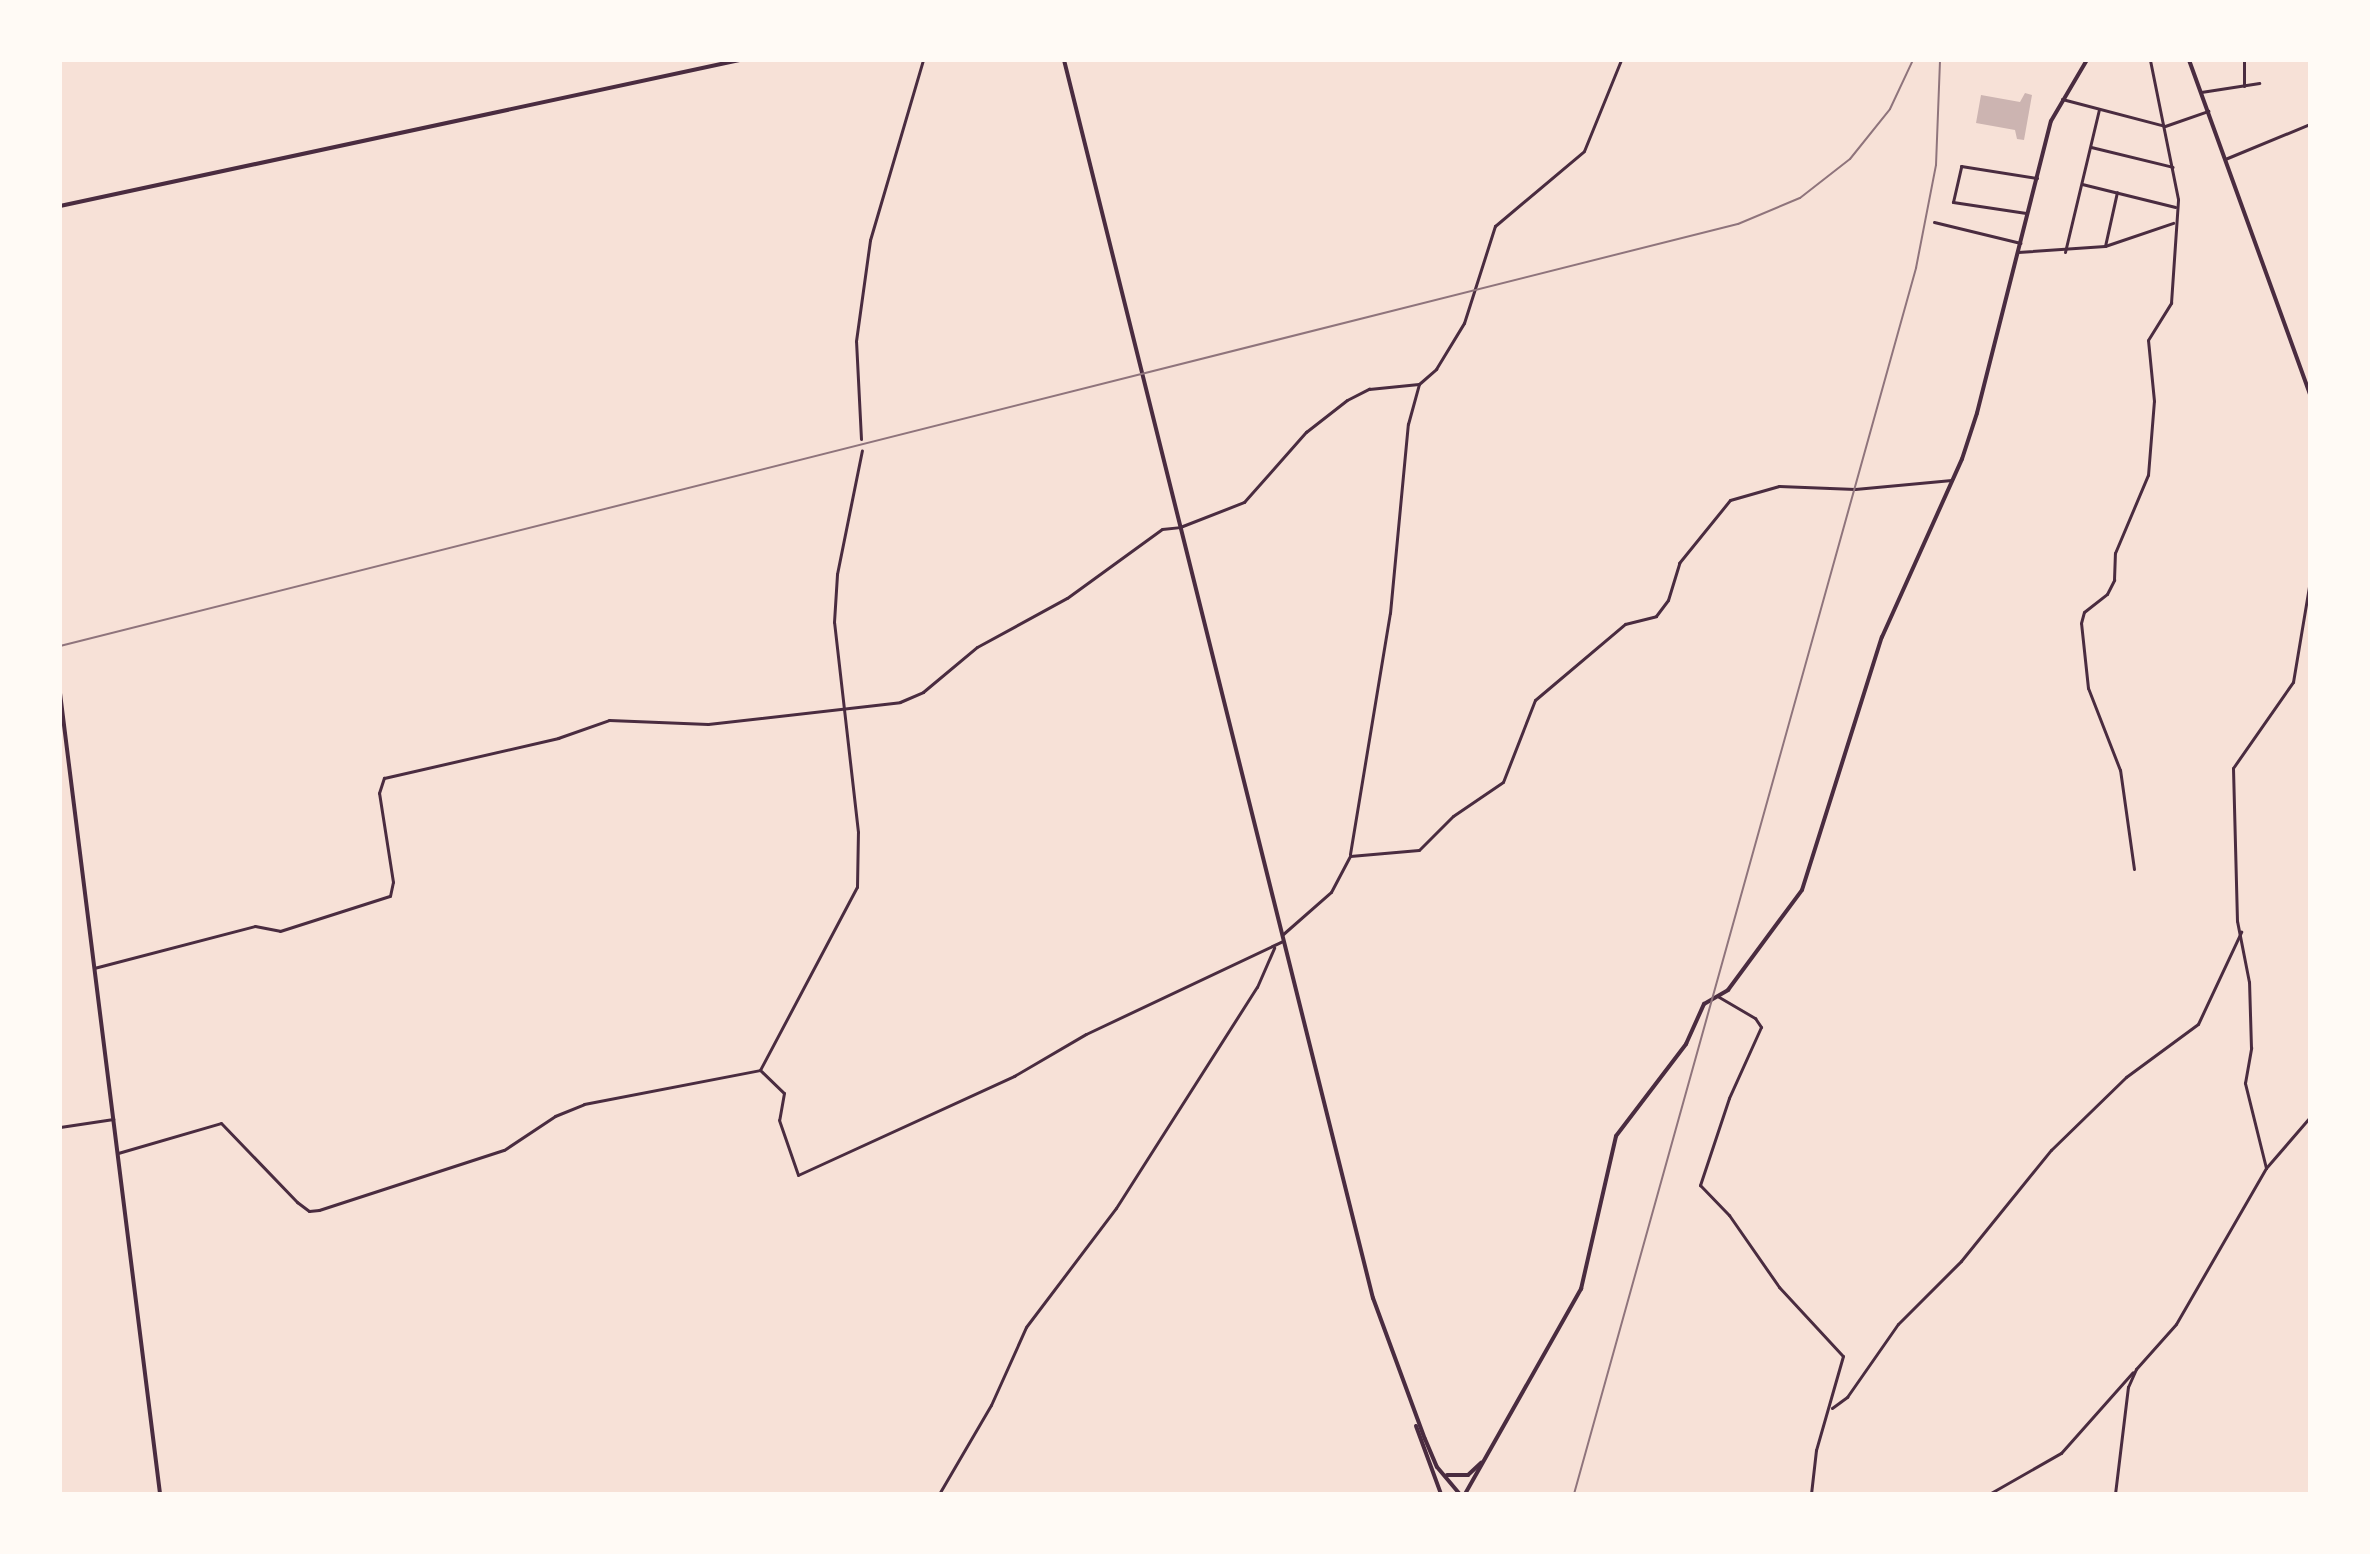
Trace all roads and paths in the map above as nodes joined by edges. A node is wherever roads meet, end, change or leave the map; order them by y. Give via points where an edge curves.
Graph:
1 (740, 60) edge
2 (923, 60) edge
3 (1063, 60) edge
4 (1621, 60) edge
5 (2087, 60) edge
6 (2150, 60) edge
7 (2189, 60) edge
8 (2244, 60) edge
9 (2259, 83) dead end
10 (2244, 86) junction
11 (2201, 92) junction
12 (2062, 99) junction
13 (2099, 109) junction
14 (2208, 111) junction
15 (2310, 124) edge
16 (2165, 126) junction
17 (2090, 146) junction
18 (2225, 159) junction
19 (2173, 167) junction
20 (2037, 178) junction
21 (2081, 184) junction
22 (2117, 192) junction
23 (60, 206) edge
24 (2175, 207) junction
25 (2028, 214) junction
26 (1934, 222) dead end
27 (2173, 223) junction
28 (2021, 243) junction
29 (2105, 246) junction
30 (2018, 252) junction
31 (2065, 252) junction
32 (1419, 384) junction
33 (2310, 395) edge
34 (861, 439) dead end
35 (862, 450) dead end
36 (1952, 480) junction
37 (1180, 527) junction
38 (2310, 580) edge
39 (60, 693) edge
40 (847, 711) junction
41 (1350, 856) junction
42 (2134, 869) dead end
43 (2241, 932) junction
44 (1282, 938) junction
45 (1274, 948) junction
46 (94, 968) junction
47 (1719, 997) junction
48 (760, 1070) junction
49 (2310, 1117) edge
50 (113, 1119) junction
51 (60, 1127) edge
52 (118, 1153) junction
53 (2266, 1168) junction
54 (2136, 1369) junction
55 (1406, 1397) junction
56 (1832, 1408) junction
57 (1485, 1458) junction
58 (1437, 1467) junction
59 (1441, 1492) edge
60 (160, 1494) edge
61 (939, 1494) edge
62 (1463, 1494) edge
63 (1811, 1494) edge
64 (1989, 1494) edge
65 (2115, 1494) edge

1 - 23 main road
2 - 34 street via 870,240 856,341
3 - 37 main road
4 - 32 street via 1588,146 1495,226 1461,329 1436,369
5 - 12 main road
6 - 16 street
7 - 11 main road
8 - 10 street
9 - 10 street
10 - 11 street
11 - 14 main road
12 - 13 street
12 - 20 main road
13 - 16 street
13 - 17 street
14 - 16 street
14 - 18 main road
15 - 18 street
16 - 19 street
17 - 19 street
17 - 21 street
18 - 33 main road
19 - 24 street
20 - 25 main road
20 - 25 street via 1961,166 1953,202
21 - 22 street
21 - 31 street
22 - 24 street
22 - 29 street
24 - 27 street
25 - 28 main road
26 - 28 street
27 - 29 street
27 - 42 street via 2171,303 2148,340 2154,401 2148,475 2115,553 2114,580 2107,594 2084,612 2081,623 2088,688 2120,770
28 - 30 main road
29 - 31 street
30 - 31 street
30 - 36 main road via 1977,413
32 - 37 street via 1357,393 1306,432 1244,502
32 - 41 street via 1408,424 1371,750
35 - 40 street via 837,574 834,622
36 - 41 street via 1870,488 1779,486 1730,500 1679,563 1668,600 1656,616 1625,624 1535,700 1503,782 1453,816 1419,850
36 - 47 main road via 1882,637 1802,890
37 - 40 street via 1162,529 1067,598 977,647 923,692 900,702
37 - 44 main road
38 - 43 street via 2293,682 2233,768
39 - 46 main road
40 - 46 street via 708,724 609,720 558,738 384,778 379,793 393,882 390,896 280,931 255,926
40 - 48 street via 858,832 857,887
41 - 44 street via 1331,892
43 - 53 street via 2251,1048 2245,1083
43 - 56 street via 2198,1024 2126,1077 2051,1150 1961,1261 1898,1324 1847,1397
44 - 45 street
44 - 55 main road via 1373,1298
45 - 48 street via 798,1175 779,1120 784,1093
45 - 61 street via 1257,987 1116,1208 1026,1327 991,1405
46 - 50 main road
47 - 56 street via 1761,1027 1729,1098 1700,1185 1729,1215 1779,1287 1843,1356
47 - 57 main road via 1704,1004 1686,1044 1616,1136 1581,1289
48 - 52 street via 584,1104 555,1116 504,1150 319,1210 309,1211 297,1202 221,1123
49 - 53 street
50 - 51 street
50 - 52 main road
52 - 60 main road
53 - 54 street via 2176,1324
54 - 64 street via 2061,1453
54 - 65 street via 2128,1387
55 - 58 main road
55 - 59 main road
56 - 63 street via 1816,1450
57 - 58 main road via 1458,1478
57 - 62 main road
58 - 62 main road

